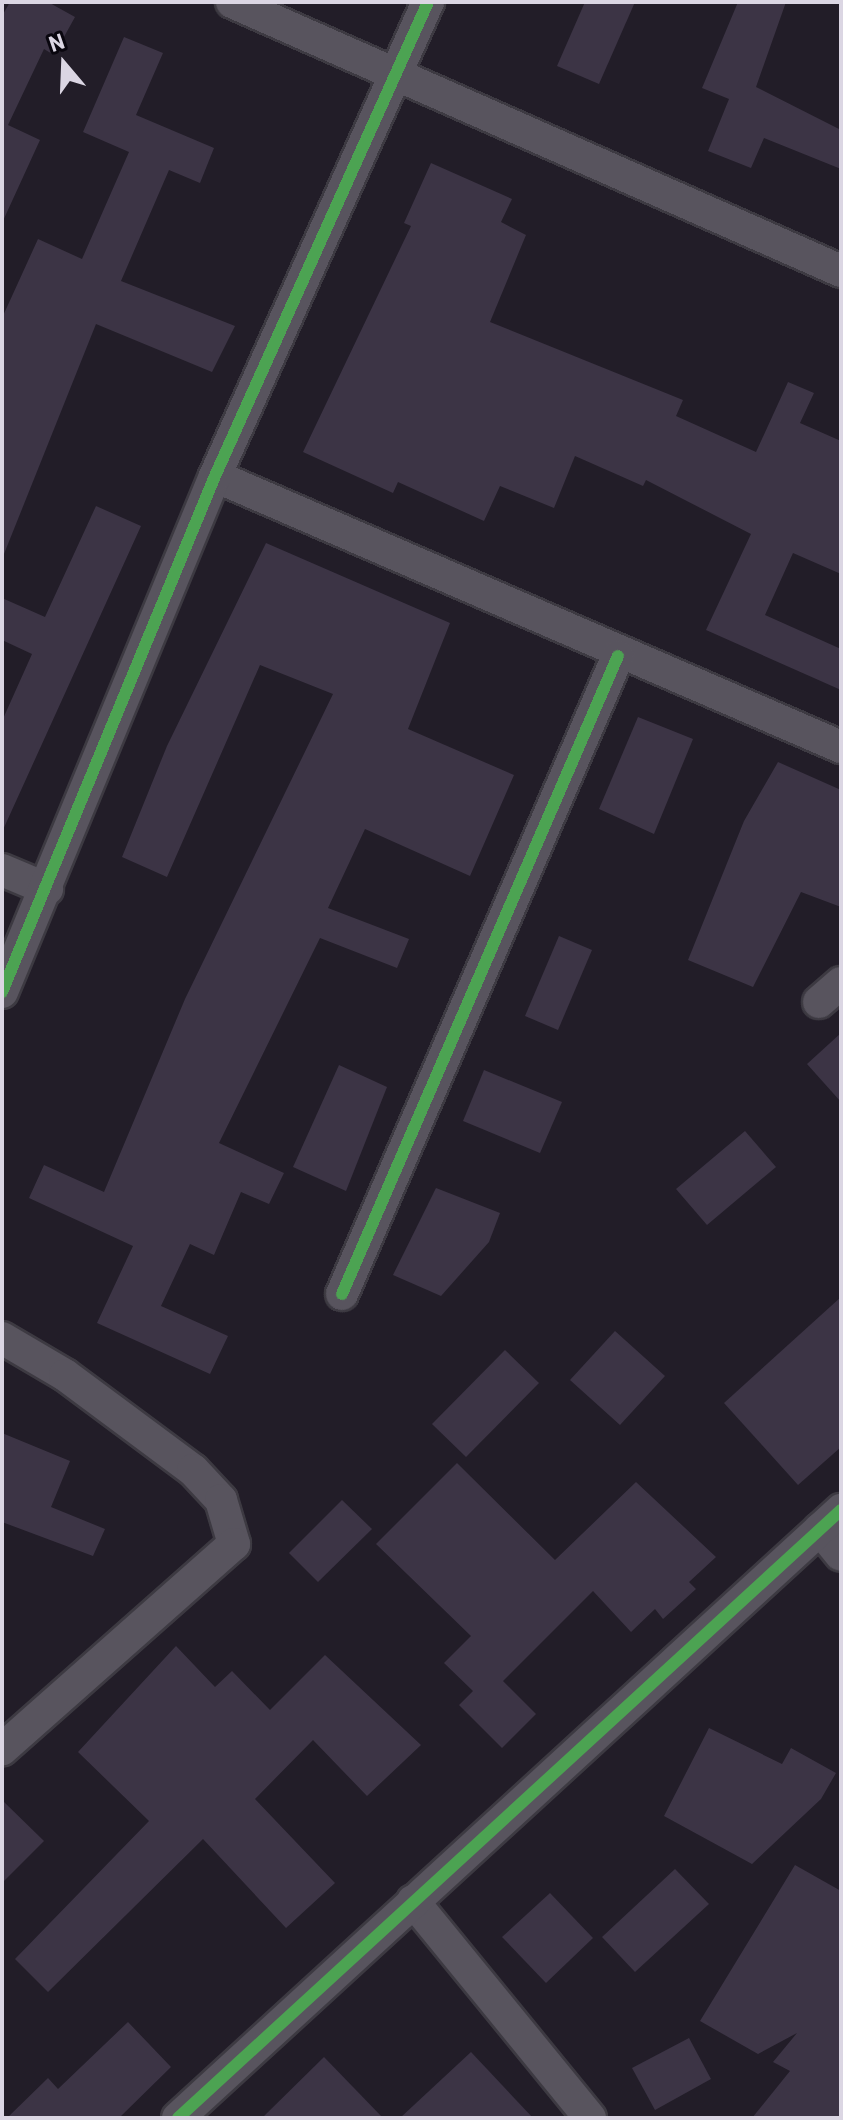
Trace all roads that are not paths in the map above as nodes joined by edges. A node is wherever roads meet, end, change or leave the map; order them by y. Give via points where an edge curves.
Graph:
1 (232, 2) edge
2 (428, 2) edge
3 (398, 72) junction
4 (841, 271) edge
5 (215, 476) junction
6 (618, 656) junction
7 (841, 747) edge
8 (2, 870) edge
9 (47, 889) junction
10 (2, 992) edge
11 (342, 1294) dead end
12 (2, 1338) edge
13 (831, 1519) edge
14 (841, 1555) edge
15 (2, 1749) edge
16 (413, 1901) junction
17 (178, 2118) edge
18 (590, 2118) edge

1 - 3 street
2 - 3 street
3 - 4 street
3 - 5 street
5 - 6 street
5 - 9 street
6 - 7 street
6 - 11 street
8 - 9 street
9 - 10 street
12 - 15 street via 65,1375 193,1470 221,1500 234,1544
13 - 14 street
13 - 16 street
16 - 17 street
16 - 18 street

